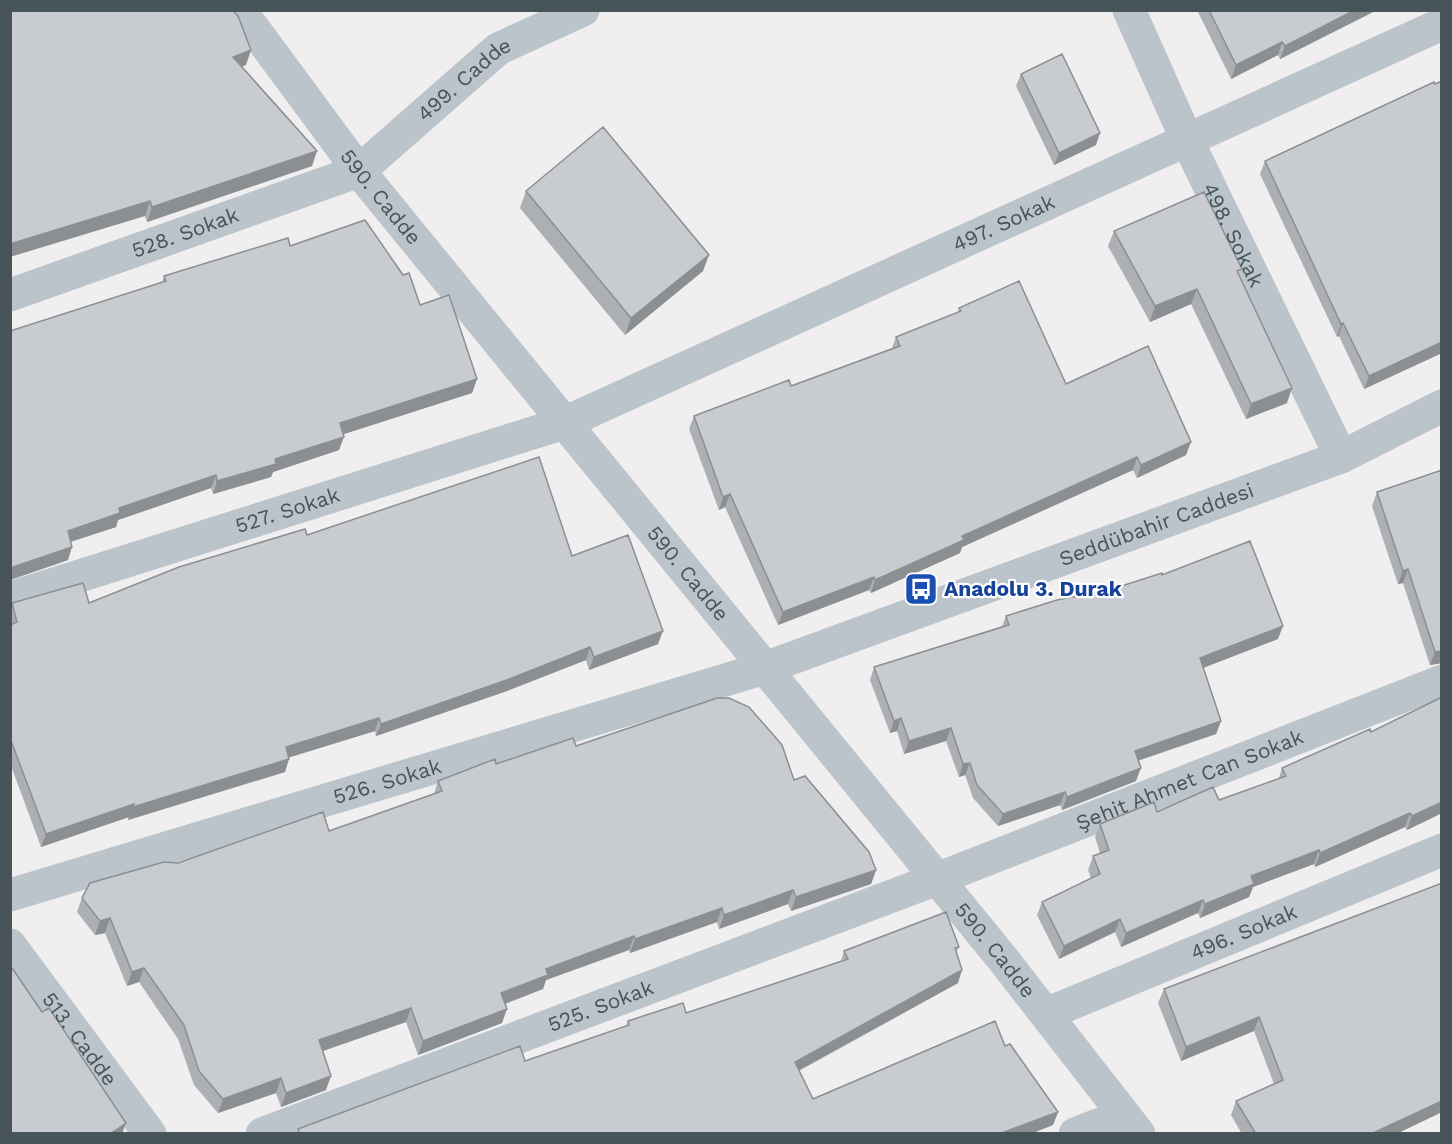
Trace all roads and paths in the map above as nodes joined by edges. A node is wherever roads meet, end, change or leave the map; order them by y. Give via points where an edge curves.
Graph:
1 (240, 10) edge
2 (583, 10) edge
3 (1129, 10) edge
4 (1442, 24) edge
5 (1187, 140) junction
6 (359, 171) junction
7 (10, 295) edge
8 (1442, 406) edge
9 (564, 423) junction
10 (1341, 457) junction
11 (10, 598) edge
12 (765, 668) junction
13 (1442, 681) edge
14 (1442, 850) edge
15 (938, 879) junction
16 (10, 895) edge
17 (10, 945) edge
18 (1046, 1014) junction
19 (1132, 1124) edge
20 (150, 1134) edge
21 (262, 1134) edge
22 (1075, 1134) edge

1 - 6 street, 590. Cadde
2 - 6 street, 499. Cadde via 498,49
3 - 5 street, 498. Sokak
4 - 5 street, 497. Sokak
5 - 9 street, 497. Sokak
5 - 10 street, 498. Sokak
6 - 7 street, 528. Sokak
6 - 9 street, 590. Cadde
8 - 10 street, Seddübahir Caddesi
9 - 11 street, 527. Sokak
9 - 12 street, 590. Cadde
10 - 12 street, Seddübahir Caddesi
12 - 15 street, 590. Cadde
12 - 16 street, 526. Sokak
13 - 15 street, Şehit Ahmet Can Sokak
14 - 18 street, 496. Sokak
15 - 18 street, 590. Cadde
15 - 21 street, 525. Sokak
17 - 20 street, 513. Cadde
18 - 19 street, 590. Cadde
19 - 22 street

